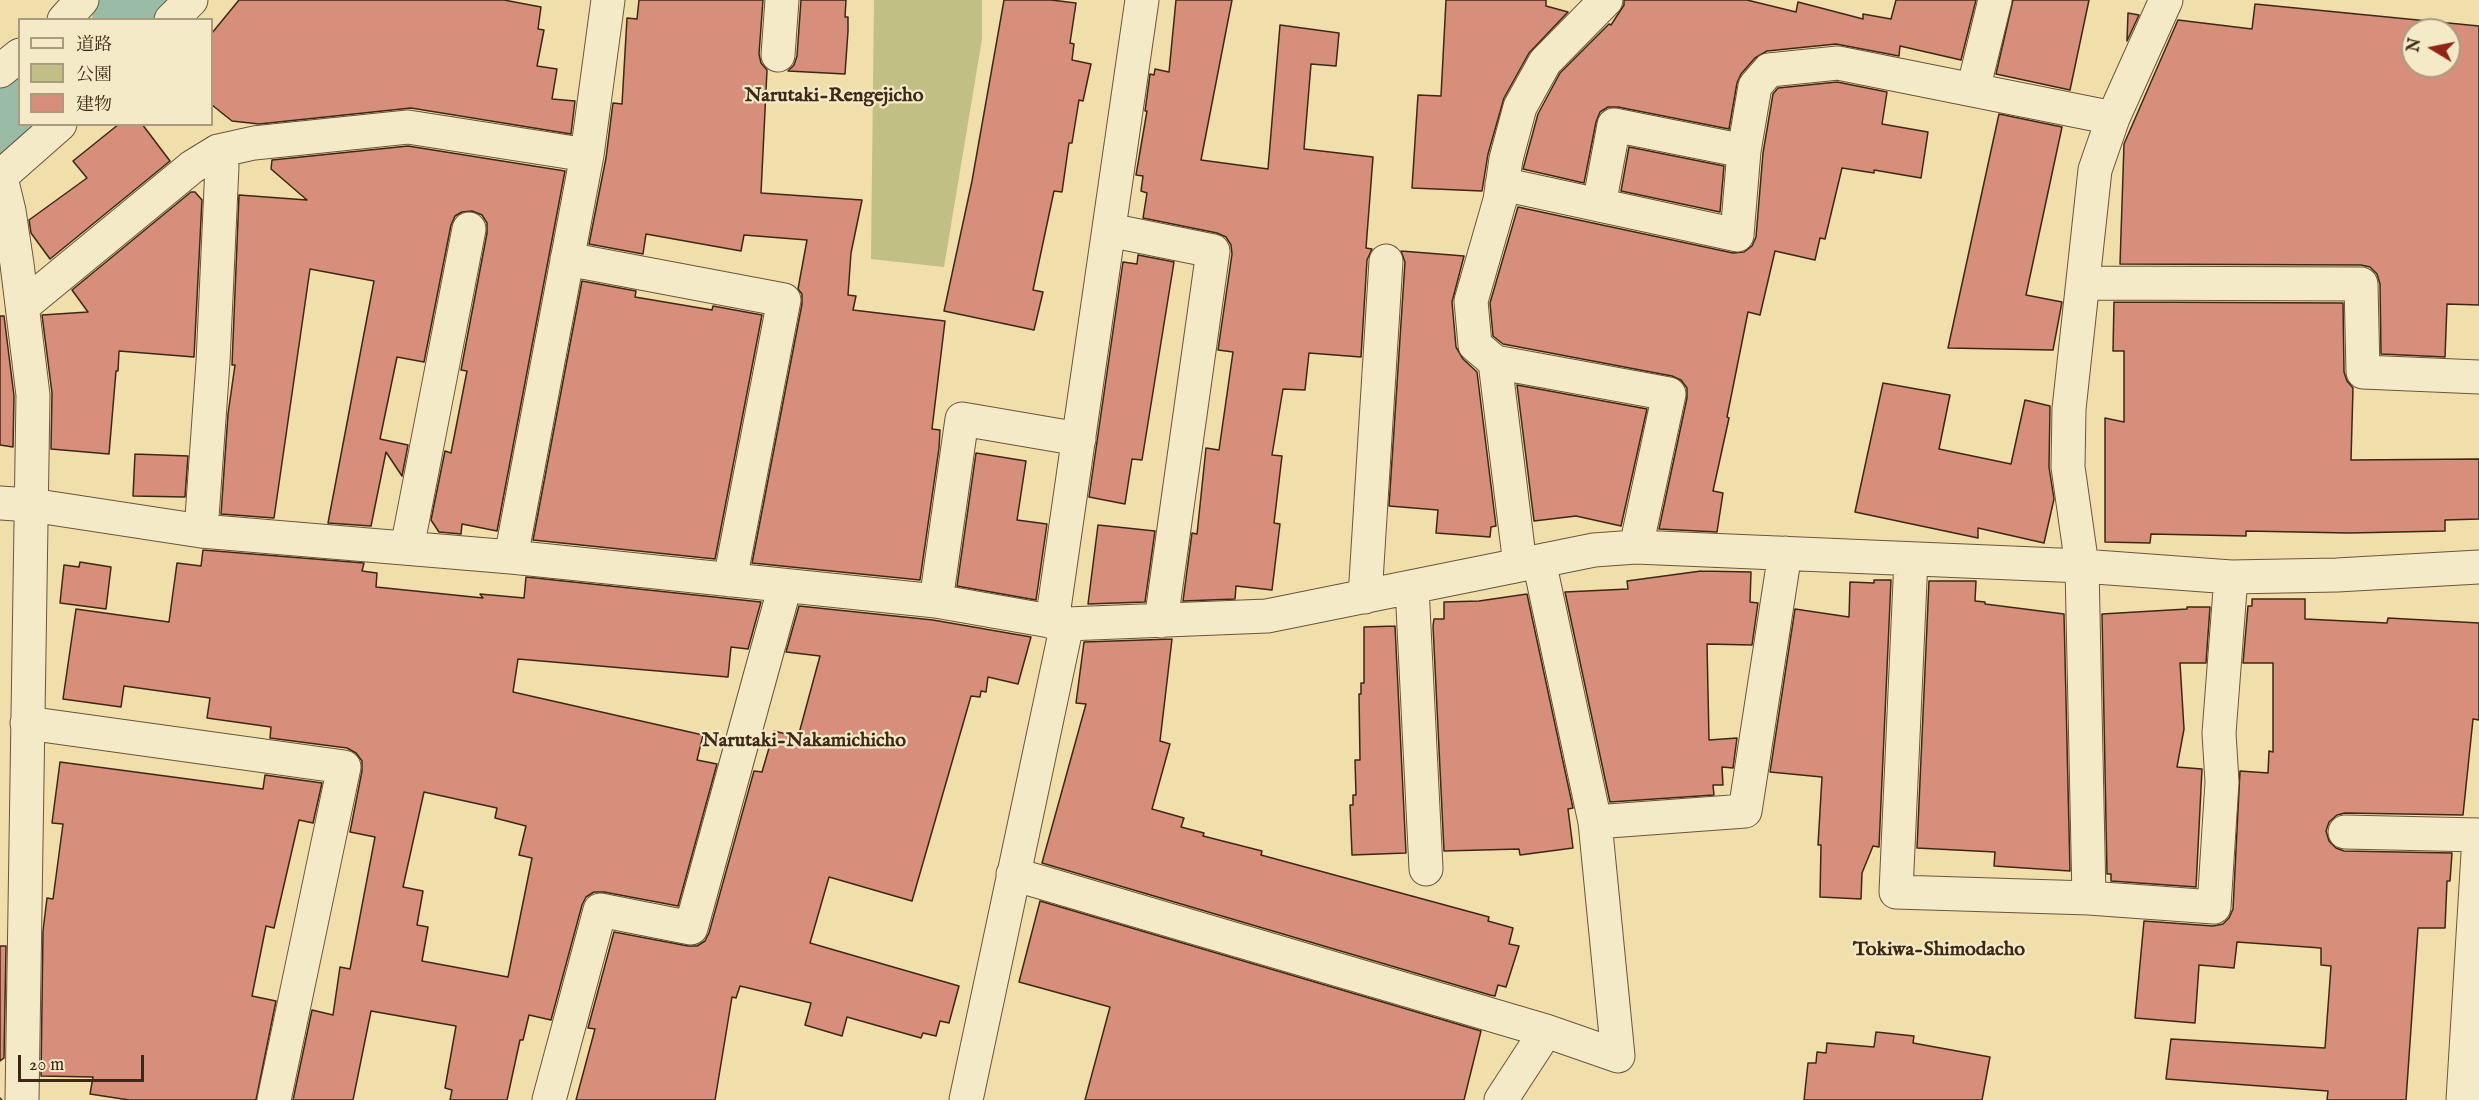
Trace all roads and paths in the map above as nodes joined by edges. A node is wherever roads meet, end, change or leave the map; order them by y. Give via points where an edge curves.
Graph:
1 (82, 0) edge
2 (191, 0) edge
3 (608, 0) edge
4 (782, 0) edge
5 (1142, 0) edge
6 (1606, 0) edge
7 (1995, 0) edge
8 (2166, 0) edge
9 (66, 18) edge
10 (173, 18) edge
11 (778, 55) dead end
12 (18, 56) edge
13 (0, 70) edge
14 (1973, 90) junction
15 (2113, 118) junction
16 (58, 126) edge
17 (1744, 151) junction
18 (218, 152) junction
19 (587, 155) junction
20 (0, 175) edge
21 (1502, 184) junction
22 (1599, 205) junction
23 (469, 229) dead end
24 (1109, 230) junction
25 (567, 259) junction
26 (1386, 261) dead end
27 (9, 267) edge
28 (2084, 283) junction
29 (23, 306) junction
30 (1495, 362) junction
31 (2479, 377) edge
32 (1079, 439) junction
33 (15, 504) edge
34 (201, 531) junction
35 (1636, 547) junction
36 (407, 548) junction
37 (1785, 553) junction
38 (511, 557) junction
39 (1911, 559) junction
40 (1529, 563) junction
41 (2082, 566) junction
42 (2479, 567) edge
43 (2231, 577) junction
44 (730, 580) junction
45 (784, 586) junction
46 (1412, 587) junction
47 (1365, 597) junction
48 (936, 601) junction
49 (1161, 621) junction
50 (1059, 623) junction
51 (27, 723) junction
52 (1595, 822) junction
53 (2345, 832) dead end
54 (2479, 836) edge
55 (1426, 869) dead end
56 (1013, 874) junction
57 (2089, 898) junction
58 (1546, 1031) junction
59 (22, 1100) edge
60 (273, 1100) edge
61 (549, 1100) edge
62 (966, 1100) edge
63 (1501, 1100) edge
64 (2463, 1100) edge

1 - 9 street
2 - 10 street
3 - 19 street
4 - 11 street
5 - 24 street
6 - 21 street via 1545,62 1520,107
7 - 14 street
8 - 15 street
12 - 13 street
14 - 15 street
14 - 17 street via 1838,63 1769,70 1755,86
15 - 28 street via 2095,170
16 - 20 street
17 - 22 street via 1614,125
17 - 22 street via 1737,235
18 - 19 street via 254,142 408,127
18 - 29 street via 192,167
18 - 34 street via 222,166
19 - 25 street
20 - 27 street
21 - 22 street
21 - 30 street via 1471,301 1475,345
23 - 36 street
24 - 32 street
24 - 49 street via 1213,251
25 - 38 street
25 - 44 street via 784,300
26 - 47 street
27 - 29 street
28 - 31 street via 2361,284 2363,372
28 - 41 street via 2069,409 2068,467
29 - 33 street via 33,395
30 - 35 street via 1669,394
30 - 40 street
32 - 48 street via 962,419
32 - 50 street
33 - 34 street
33 - 51 street
34 - 36 street
35 - 37 street
35 - 40 street via 1594,550
36 - 38 street
37 - 39 street
37 - 52 street via 1745,811
38 - 44 street
39 - 41 street
39 - 57 street via 1896,892
40 - 46 street
40 - 52 street
41 - 43 street
41 - 57 street
42 - 43 street
43 - 57 street via 2219,732 2222,782 2214,906
44 - 45 street
45 - 48 street
45 - 61 street via 691,928 600,910
46 - 47 street
46 - 55 street
47 - 49 street via 1267,616
48 - 50 street
49 - 50 street
50 - 56 street
51 - 59 street
51 - 60 street via 344,767
52 - 58 street via 1618,1056
53 - 54 street
54 - 64 street
56 - 58 street
56 - 62 street
58 - 63 street

